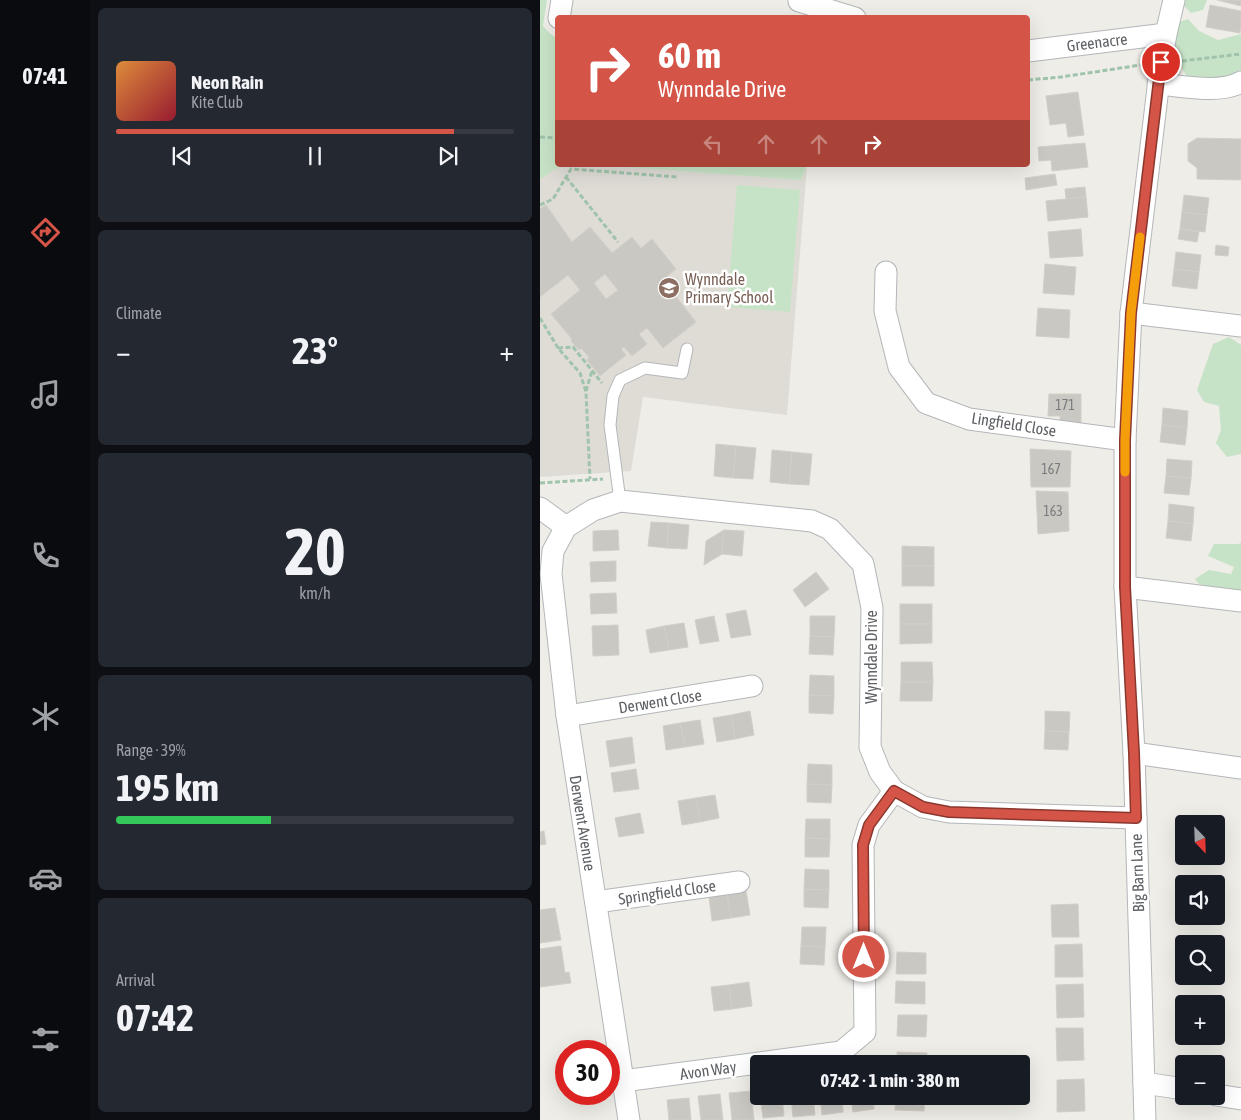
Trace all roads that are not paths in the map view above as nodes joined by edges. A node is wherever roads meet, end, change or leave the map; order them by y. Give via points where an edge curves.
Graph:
1 (562, 0) edge
2 (1174, 0) edge
3 (798, 6) edge
4 (560, 15) edge
5 (841, 15) edge
6 (1166, 34) junction
7 (1030, 51) edge
8 (1241, 82) edge
9 (1158, 84) junction
10 (886, 272) dead end
11 (1131, 313) junction
12 (1241, 326) edge
13 (687, 348) dead end
14 (1125, 440) junction
15 (620, 501) junction
16 (540, 508) edge
17 (566, 527) junction
18 (1125, 587) junction
19 (1241, 601) edge
20 (752, 686) dead end
21 (567, 716) junction
22 (1134, 753) junction
23 (1241, 768) edge
24 (894, 791) junction
25 (1136, 818) junction
26 (739, 882) dead end
27 (596, 902) junction
28 (623, 1081) junction
29 (1144, 1083) junction
30 (1175, 1088) edge
31 (1225, 1096) edge
32 (1241, 1099) edge
33 (629, 1120) edge
34 (1145, 1120) edge

1 - 4 street
2 - 6 street, Big Barn Lane
3 - 5 street
6 - 7 street, Greenacre
6 - 9 street, Big Barn Lane
8 - 9 street via 1218,89
9 - 11 street, Big Barn Lane
10 - 14 street, Lingfield Close via 885,310 899,367 926,403 969,419
11 - 12 street
11 - 14 street, Big Barn Lane
13 - 15 lane via 682,373 645,368 620,380 613,396 610,425
14 - 18 street, Big Barn Lane
15 - 17 street, Wynndale Drive via 593,510
15 - 24 street, Wynndale Drive via 812,522 830,530 863,564 872,608 870,747 880,772
16 - 17 street
17 - 21 street, Derwent Avenue via 553,550 551,574
18 - 19 street
18 - 22 street, Big Barn Lane
20 - 21 street, Derwent Close
21 - 27 street, Derwent Avenue
22 - 23 street
22 - 25 street, Big Barn Lane
24 - 25 street, Wynndale Drive via 923,807 949,812
24 - 28 street, Avon Way via 869,825 863,845 864,1032 841,1052
25 - 29 street, Big Barn Lane
26 - 27 street, Springfield Close
27 - 28 street, Derwent Avenue
28 - 33 street, Derwent Avenue
29 - 30 street
29 - 34 street, Big Barn Lane
31 - 32 street

